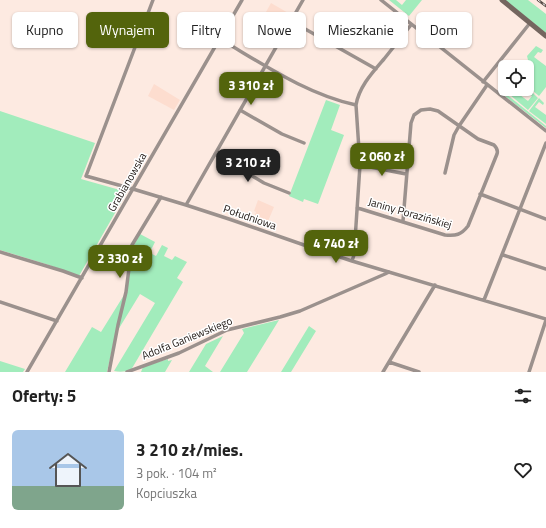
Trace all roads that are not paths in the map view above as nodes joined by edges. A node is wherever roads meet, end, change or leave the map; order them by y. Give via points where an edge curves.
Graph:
1 (152, 0) edge
2 (242, 0) edge
3 (303, 0) edge
4 (381, 0) edge
5 (502, 0) edge
6 (235, 12) edge
7 (296, 12) edge
8 (530, 23) junction
9 (411, 24) junction
10 (306, 29) edge
11 (546, 36) edge
12 (215, 48) edge
13 (235, 48) edge
14 (275, 48) edge
15 (265, 65) junction
16 (376, 69) junction
17 (483, 82) junction
18 (487, 85) junction
19 (356, 105) junction
20 (240, 110) junction
21 (459, 126) junction
22 (546, 131) edge
23 (304, 143) dead end
24 (546, 143) edge
25 (215, 154) junction
26 (360, 165) junction
27 (445, 173) dead end
28 (406, 174) junction
29 (133, 189) junction
30 (289, 193) dead end
31 (480, 194) junction
32 (161, 197) junction
33 (186, 205) junction
34 (357, 208) junction
35 (520, 209) junction
36 (546, 218) edge
37 (402, 221) junction
38 (0, 252) edge
39 (502, 255) junction
40 (352, 261) junction
41 (546, 269) edge
42 (388, 272) junction
43 (82, 278) junction
44 (435, 285) junction
45 (484, 300) junction
46 (0, 302) edge
47 (546, 319) edge
48 (57, 320) junction
49 (389, 362) junction
50 (27, 372) edge
51 (109, 372) edge
52 (127, 372) edge
53 (383, 372) edge
54 (419, 372) edge
55 (529, 372) edge

1 - 29 street, Południowa via 86,176
2 - 6 street, Grabianowska
3 - 7 street
4 - 9 street
5 - 8 main road
8 - 11 main road
8 - 17 street
9 - 16 street
9 - 17 street
10 - 16 street
12 - 29 street, Grabianowska
13 - 15 street
14 - 15 street
15 - 19 street via 302,86
15 - 20 street
16 - 19 street via 362,88
17 - 18 street
18 - 21 street
18 - 22 street
19 - 26 street
20 - 23 street via 282,134
20 - 25 street
21 - 27 street via 454,135
21 - 28 street via 438,111 430,109 421,110 414,115
21 - 31 street, Janiny Porazińskiej via 497,149
24 - 35 street
25 - 30 street via 264,183
25 - 33 street
26 - 28 street
26 - 34 street
28 - 37 street
29 - 32 street, Południowa
29 - 43 street, Grabianowska
31 - 35 street
31 - 37 street, Janiny Porazińskiej via 468,226 456,235 445,235
32 - 33 street, Południowa
32 - 51 street via 132,245 126,292
33 - 40 street, Południowa
34 - 37 street, Janiny Porazińskiej
34 - 40 street
35 - 36 street
35 - 39 street
38 - 43 street
39 - 41 street
39 - 45 street
40 - 42 street, Południowa
42 - 44 street, Południowa
42 - 52 street, Adolfa Ganiewskiego via 300,310 227,330 179,353
43 - 48 street, Grabianowska
44 - 45 street, Południowa
44 - 49 street
45 - 47 street, Południowa
46 - 48 street
47 - 55 street
48 - 50 street, Grabianowska
49 - 53 street
49 - 54 street

